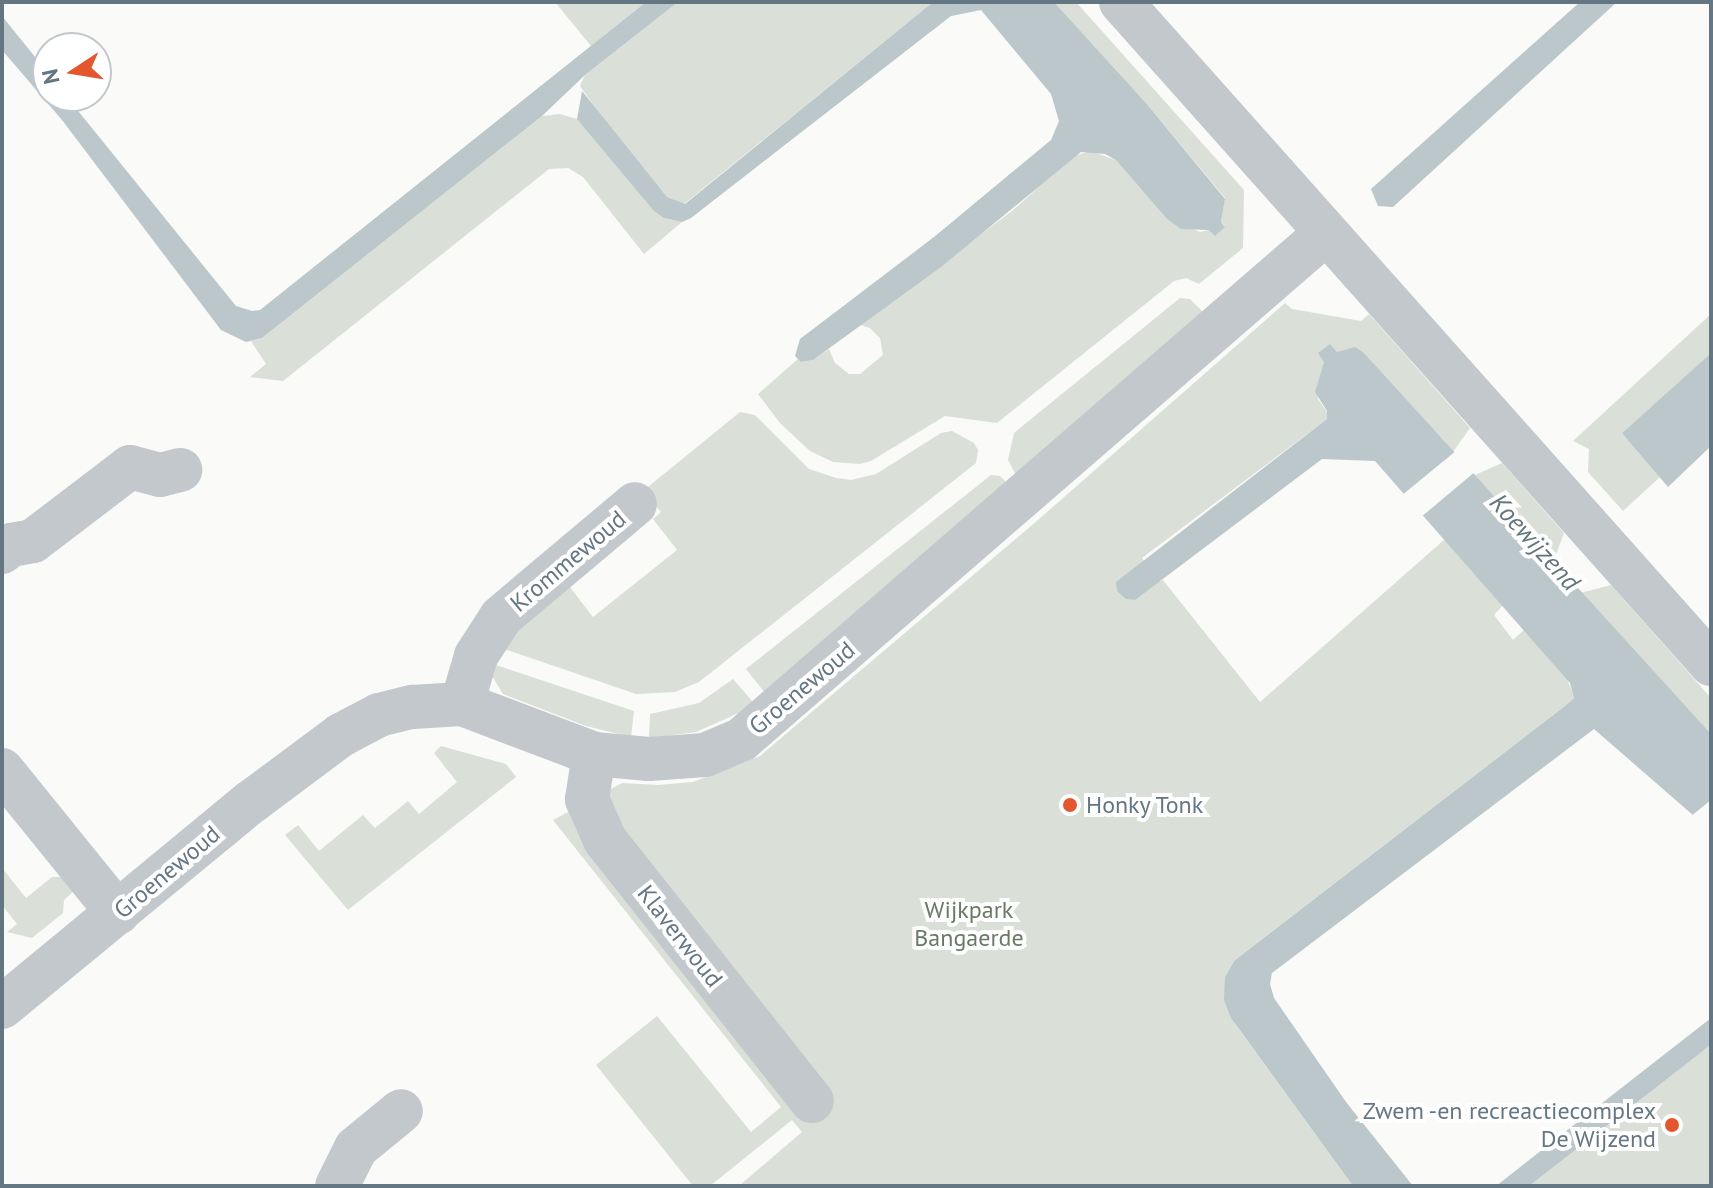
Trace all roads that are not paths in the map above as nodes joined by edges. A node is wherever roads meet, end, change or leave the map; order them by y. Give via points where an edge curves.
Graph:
1 (1121, 2) edge
2 (1326, 233) junction
3 (180, 470) dead end
4 (635, 504) dead end
5 (2, 552) edge
6 (1711, 664) edge
7 (462, 704) junction
8 (594, 754) junction
9 (2, 770) edge
10 (118, 913) junction
11 (2, 1007) edge
12 (812, 1101) dead end
13 (401, 1111) dead end
14 (337, 1186) edge

1 - 2 street
2 - 6 street
2 - 8 street, Groenewoud via 741,740 705,755 649,759
3 - 5 street via 160,475 130,467 33,541
4 - 7 street, Krommewoud via 501,617 476,656
7 - 8 street, Groenewoud
7 - 10 street, Groenewoud via 379,715 341,735
8 - 12 street, Klaverwoud via 587,799 605,840
9 - 10 street
10 - 11 street, Groenewoud
13 - 14 street via 356,1148

